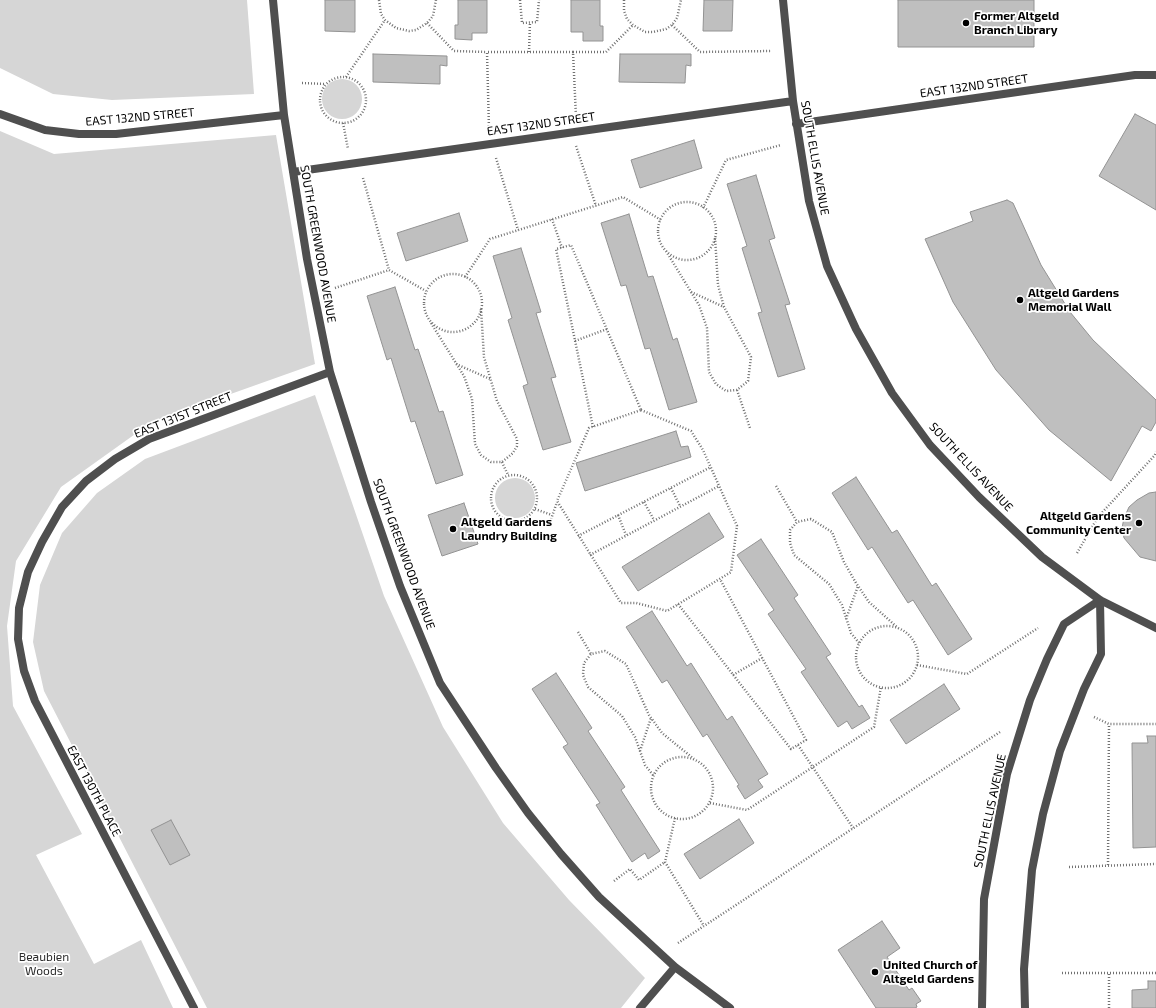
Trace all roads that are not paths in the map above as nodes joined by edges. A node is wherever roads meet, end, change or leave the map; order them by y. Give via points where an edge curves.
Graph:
1 (273, 0) edge
2 (783, 0) edge
3 (1156, 75) edge
4 (793, 101) junction
5 (0, 114) edge
6 (284, 115) junction
7 (796, 124) junction
8 (293, 172) junction
9 (330, 372) junction
10 (28, 572) joint
11 (1100, 600) junction
12 (1156, 628) edge
13 (675, 967) junction
14 (194, 1008) edge
15 (640, 1008) edge
16 (730, 1008) edge
17 (982, 1008) edge
18 (1025, 1008) edge

1 - 6 street, SOUTH GREENWOOD AVENUE
2 - 4 street, SOUTH ELLIS AVENUE
3 - 7 street, EAST 132ND STREET via 1135,75
4 - 7 street, SOUTH ELLIS AVENUE
4 - 8 street, EAST 132ND STREET
5 - 6 street, EAST 132ND STREET via 45,130 79,134 116,134
6 - 8 street, SOUTH GREENWOOD AVENUE
7 - 11 street, SOUTH ELLIS AVENUE via 809,202 828,266 856,329 892,393 930,445 979,496 1042,557
8 - 9 street, SOUTH GREENWOOD AVENUE via 307,259
9 - 10 street, EAST 131ST STREET via 149,439 115,460 86,481 62,507
9 - 13 street, SOUTH GREENWOOD AVENUE via 400,586 440,683 510,788 561,854 599,897
10 - 14 street, EAST 130TH PLACE via 19,608 18,639 24,671 35,702
11 - 12 street
11 - 17 street, SOUTH ELLIS AVENUE via 1064,624 1030,700 1007,774 984,899
11 - 18 street via 1101,654 1084,689 1060,751 1043,814 1032,870 1024,969
13 - 15 street
13 - 16 street, SOUTH GREENWOOD AVENUE

